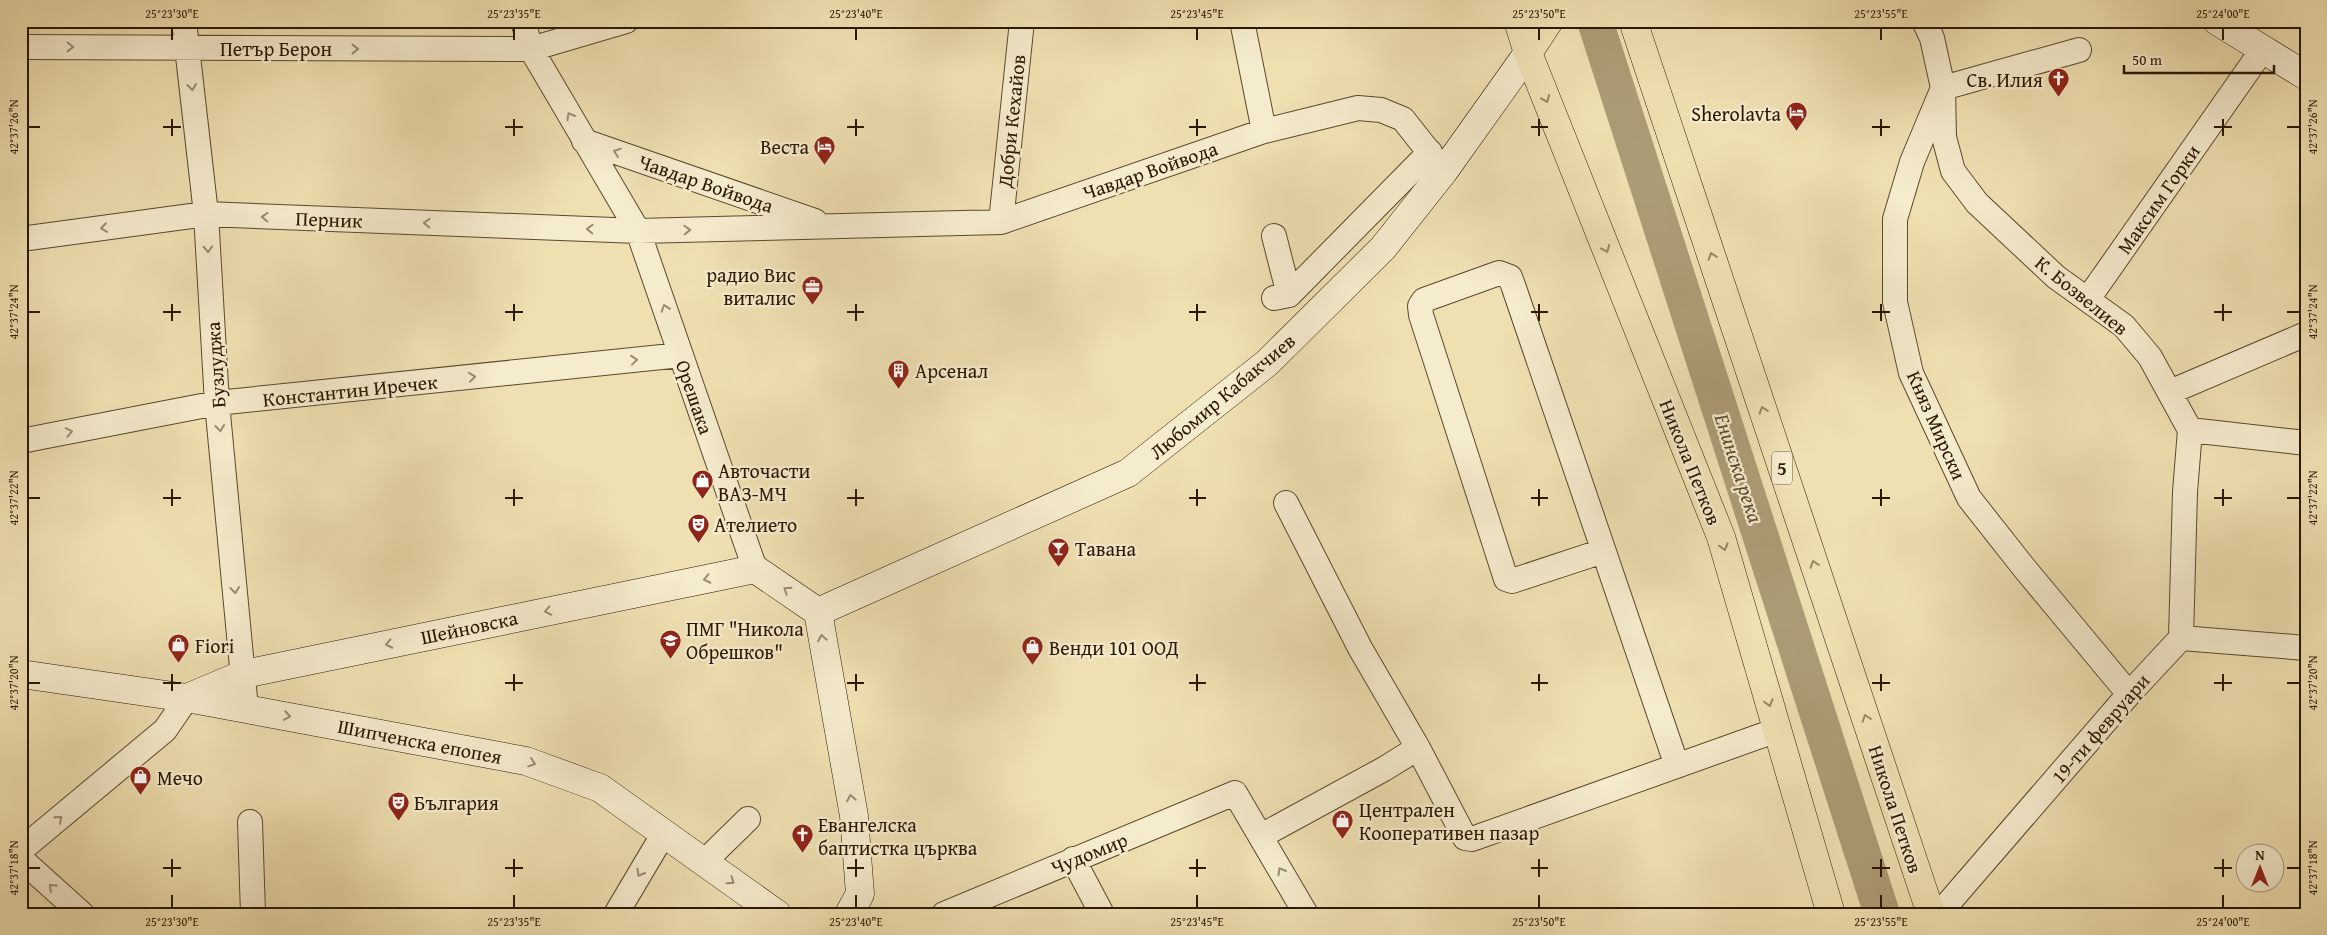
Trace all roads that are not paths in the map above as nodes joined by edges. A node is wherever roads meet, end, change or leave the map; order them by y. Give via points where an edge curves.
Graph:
1 (184, 21) edge
2 (523, 21) edge
3 (626, 21) edge
4 (1022, 21) edge
5 (1242, 21) edge
6 (1518, 21) edge
7 (1633, 21) edge
8 (1924, 21) edge
9 (2217, 21) edge
10 (1549, 22) edge
11 (21, 47) edge
12 (187, 48) junction
13 (531, 49) junction
14 (2263, 49) junction
15 (2079, 50) dead end
16 (1528, 53) junction
17 (2306, 76) edge
18 (1943, 88) junction
19 (1264, 131) junction
20 (584, 141) junction
21 (1437, 161) junction
22 (206, 214) junction
23 (1001, 222) junction
24 (828, 226) junction
25 (638, 231) junction
26 (1274, 236) dead end
27 (21, 239) edge
28 (2088, 299) junction
29 (2306, 334) edge
30 (681, 355) junction
31 (2170, 392) junction
32 (217, 404) junction
33 (2190, 430) junction
34 (21, 442) edge
35 (2306, 444) edge
36 (1286, 503) dead end
37 (1604, 551) junction
38 (755, 569) junction
39 (818, 612) junction
40 (2181, 638) junction
41 (2306, 648) edge
42 (21, 674) edge
43 (244, 674) junction
44 (2129, 694) junction
45 (187, 698) junction
46 (246, 709) junction
47 (1777, 730) junction
48 (1418, 748) junction
49 (1676, 766) junction
50 (748, 819) dead end
51 (250, 822) dead end
52 (664, 833) junction
53 (1261, 836) junction
54 (21, 850) edge
55 (21, 859) edge
56 (1073, 859) junction
57 (704, 862) junction
58 (82, 914) edge
59 (253, 914) edge
60 (616, 914) edge
61 (777, 914) edge
62 (849, 914) edge
63 (944, 914) edge
64 (1102, 914) edge
65 (1306, 914) edge
66 (1831, 914) edge
67 (1931, 914) edge
68 (1939, 914) edge

1 - 12 street, Бузлуджа
2 - 13 street, Орешака
3 - 13 street, Петър Берон
4 - 23 street, Добри Кехайов
5 - 19 street
6 - 16 main road, Никола Петков
67 -> 7 main road, Никола Петков / 5
8 - 18 street via 1932,38
9 - 14 main road
10 - 16 main road
11 -> 12 street, Петър Берон
12 -> 13 street, Петър Берон
12 -> 22 street, Бузлуджа
20 -> 13 street, Орешака
14 - 17 main road
14 - 28 street, Максим Горки
15 - 18 street
16 - 21 main road, Любомир Кабакчиев
16 -> 47 main road, Никола Петков via 1721,537
18 - 28 street, К. Бозвелиев via 1944,137 1953,171 1977,203 2056,277
18 - 44 street, Княз Мирски via 1912,162 1895,219 1895,302 1911,373 1969,498
19 - 21 street, Чавдар Войвода via 1358,108 1381,110 1403,118
19 - 23 street, Чавдар Войвода
24 -> 20 street, Чавдар Войвода
20 - 25 street, Орешака
21 - 26 street via 1281,296
21 - 39 main road, Любомир Кабакчиев via 1383,248 1267,363 1128,473
25 -> 22 street, Перник
22 -> 27 street, Перник
22 -> 32 street, Бузлуджа
23 - 24 street, Чавдар Войвода
25 -> 24 street, Чавдар Войвода
30 -> 25 street, Орешака
28 - 31 street, К. Бозвелиев via 2124,326 2150,357
29 - 31 street
32 -> 30 street, Константин Иречек
30 - 38 street, Орешака
31 - 33 street, К. Бозвелиев
34 -> 32 street, Константин Иречек
32 -> 43 street, Бузлуджа
33 - 35 street
33 - 40 street
36 - 48 street via 1360,648
37 - 37 street via 1510,277 1499,273 1424,300 1420,306 1421,316 1506,579 1512,581
37 - 49 street
39 -> 38 main road
38 -> 43 main road, Шейновска
62 -> 39 main road via 860,894 854,816
40 - 41 street
40 - 44 street, 19-ти февруари
42 - 45 main road, Шипченска епопея
43 - 45 main road, Шейновска
43 - 46 street, Бузлуджа
44 - 68 street, 19-ти февруари
45 - 46 main road, Шипченска епопея
54 -> 45 street via 164,730
46 -> 52 main road, Шипченска епопея via 526,761 600,788
47 - 49 street
47 - 66 main road, Никола Петков
48 - 49 street via 1465,838 1472,839
48 - 53 street
50 - 57 street
51 - 59 street
52 - 57 main road, Шипченска епопея
52 -> 60 street
53 - 56 street, Чудомир via 1234,793
65 -> 53 street
58 -> 55 street
56 - 63 street, Чудомир
56 - 64 street
57 -> 61 main road, Шипченска епопея

